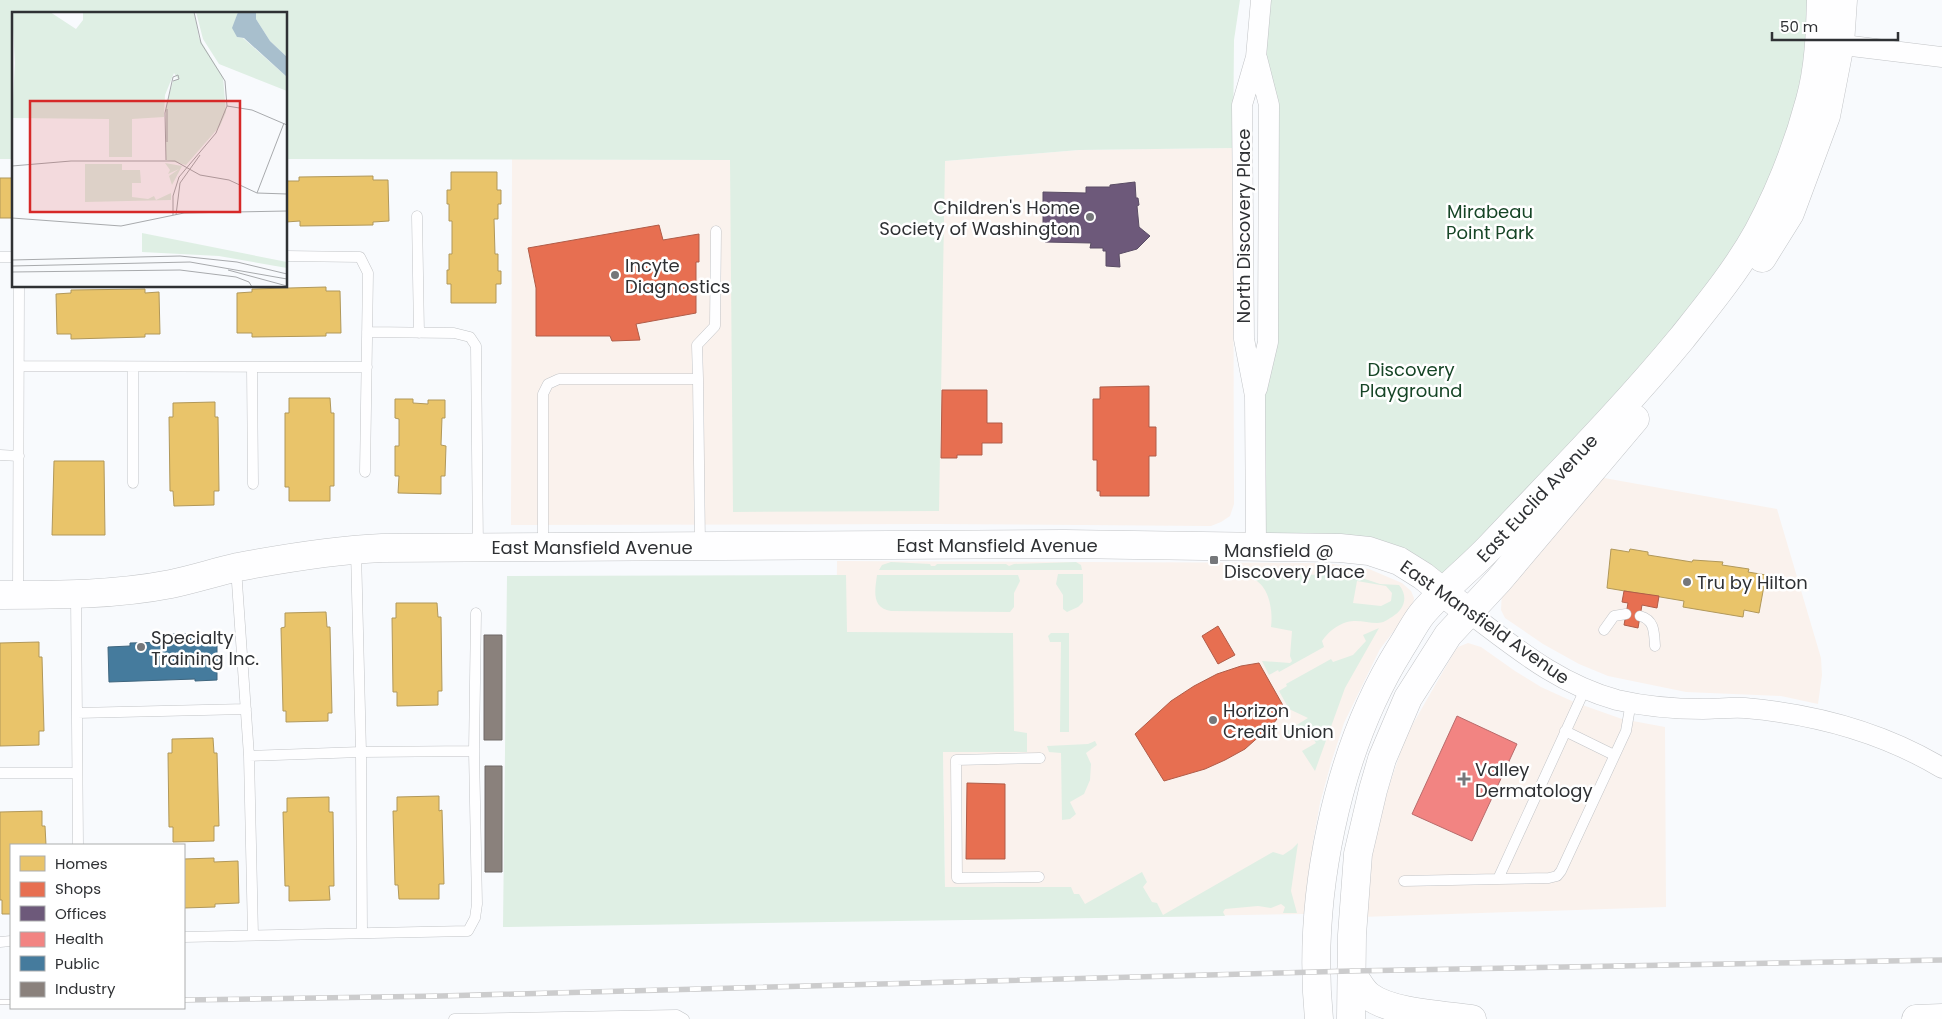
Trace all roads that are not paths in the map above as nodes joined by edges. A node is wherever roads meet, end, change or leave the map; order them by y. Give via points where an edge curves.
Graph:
1 (1261, 0) edge
2 (1821, 0) edge
3 (1843, 0) edge
4 (1830, 43) junction
5 (1942, 57) edge
6 (417, 216) dead end
7 (716, 231) dead end
8 (288, 256) edge
9 (19, 288) edge
10 (367, 332) junction
11 (419, 333) junction
12 (19, 366) junction
13 (133, 367) junction
14 (252, 367) junction
15 (367, 367) junction
16 (698, 379) junction
17 (0, 456) edge
18 (19, 456) junction
19 (365, 472) dead end
20 (133, 483) dead end
21 (252, 484) dead end
22 (1256, 546) junction
23 (700, 547) junction
24 (478, 548) junction
25 (543, 548) junction
26 (356, 549) junction
27 (236, 568) junction
28 (1444, 592) junction
29 (9, 595) edge
30 (76, 595) junction
31 (1468, 612) junction
32 (476, 613) dead end
33 (1626, 614) dead end
34 (1640, 616) dead end
35 (1604, 630) dead end
36 (1655, 646) dead end
37 (1585, 689) junction
38 (1632, 702) junction
39 (246, 709) junction
40 (77, 713) junction
41 (1565, 731) junction
42 (474, 751) junction
43 (361, 752) junction
44 (1614, 755) junction
45 (249, 756) junction
46 (1040, 758) dead end
47 (1942, 768) edge
48 (0, 773) edge
49 (78, 773) junction
50 (78, 844) edge
51 (1039, 877) dead end
52 (1498, 879) junction
53 (1404, 881) dead end
54 (362, 933) junction
55 (253, 935) junction
56 (185, 936) edge
57 (1351, 971) junction
58 (1942, 1018) edge
59 (454, 1019) edge
60 (684, 1019) edge
61 (1319, 1019) edge
62 (1352, 1019) edge
63 (1472, 1019) edge
64 (1916, 1019) edge

1 - 22 street, North Discovery Place via 1256,57 1269,105 1268,342 1255,396
2 - 4 street, East Euclid Avenue
3 - 4 street, East Euclid Avenue
4 - 5 street
4 - 28 street, East Euclid Avenue via 1788,165 1758,232 1715,298 1641,387 1474,565
4 - 31 street, East Euclid Avenue via 1826,116 1790,213 1733,304 1499,580
6 - 11 lane
7 - 16 lane via 715,326 697,345
8 - 10 lane via 360,257 368,273
9 - 12 lane
10 - 11 lane
10 - 15 lane
11 - 24 lane via 454,333 470,337 476,346
12 - 13 lane
12 - 18 lane
13 - 14 lane
13 - 20 lane
14 - 15 lane
14 - 21 lane
15 - 19 lane
16 - 23 lane
16 - 25 lane via 559,380 548,384 543,394
17 - 18 lane
18 - 29 lane
22 - 23 street, East Mansfield Avenue
22 - 28 street, East Mansfield Avenue via 1369,551 1399,561
23 - 25 street, East Mansfield Avenue
24 - 25 street, East Mansfield Avenue
24 - 26 street, East Mansfield Avenue
26 - 27 street, East Mansfield Avenue
26 - 43 lane
27 - 30 street, East Mansfield Avenue via 170,584
27 - 39 lane
28 - 31 street, East Mansfield Avenue
28 - 61 street, East Euclid Avenue via 1422,614 1372,700 1335,809 1319,900
29 - 30 street, East Mansfield Avenue
30 - 40 lane
31 - 37 street, East Mansfield Avenue via 1537,663
31 - 57 street, East Euclid Avenue via 1448,635 1408,698 1382,758 1358,854
32 - 42 lane
33 - 35 lane via 1614,616
34 - 36 lane via 1652,624
37 - 38 street, East Mansfield Avenue
37 - 41 lane
38 - 44 lane via 1626,731
38 - 47 street, East Mansfield Avenue via 1701,709 1744,708 1833,723 1917,753
39 - 40 lane
39 - 45 lane
40 - 49 lane
41 - 44 lane
41 - 52 lane
42 - 43 lane
42 - 54 lane via 477,904 475,918 468,931
43 - 45 lane
43 - 54 lane
44 - 52 lane via 1557,876
45 - 55 lane
46 - 51 lane via 956,760 957,878
48 - 49 lane
49 - 50 lane
52 - 53 lane
54 - 55 lane
55 - 56 lane
57 - 62 street, East Euclid Avenue
57 - 63 street via 1367,995 1378,1002 1399,1009
58 - 64 street
59 - 60 lane via 677,1015

